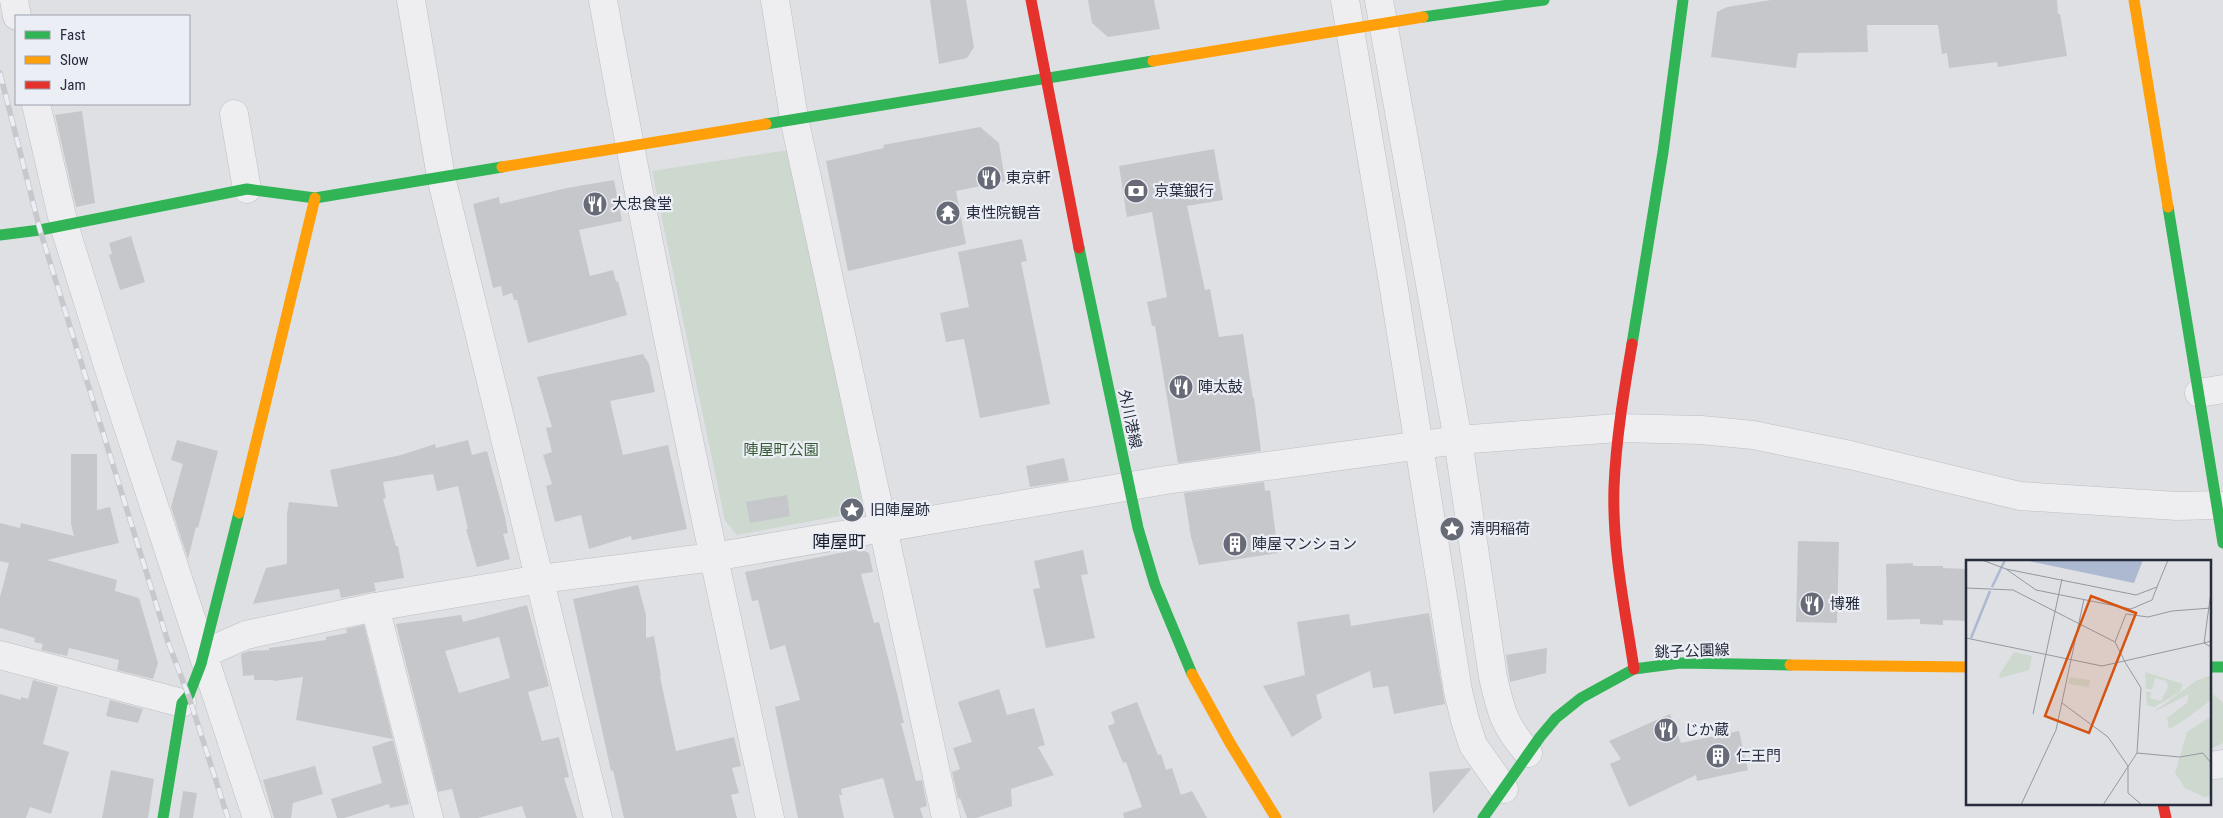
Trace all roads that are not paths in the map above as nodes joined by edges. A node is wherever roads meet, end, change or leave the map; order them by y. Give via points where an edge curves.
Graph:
1 (14, 0) edge
2 (411, 0) edge
3 (603, 0) edge
4 (775, 0) edge
5 (1031, 0) edge
6 (1344, 0) edge
7 (1544, 0) edge
8 (1684, 0) edge
9 (2134, 0) edge
10 (1384, 8) edge
11 (17, 15) edge
12 (1349, 28) junction
13 (1045, 78) junction
14 (36, 105) edge
15 (234, 114) dead end
16 (794, 118) junction
17 (629, 146) junction
18 (441, 177) junction
19 (247, 190) junction
20 (315, 198) junction
21 (64, 225) junction
22 (0, 235) edge
23 (2211, 391) edge
24 (1618, 428) junction
25 (1458, 440) junction
26 (1418, 446) junction
27 (1129, 486) junction
28 (2218, 506) junction
29 (884, 527) junction
30 (2223, 543) edge
31 (713, 557) junction
32 (540, 579) junction
33 (375, 607) junction
34 (203, 654) junction
35 (0, 655) edge
36 (1966, 667) edge
37 (2210, 667) edge
38 (2223, 667) edge
39 (1634, 669) junction
40 (182, 703) junction
41 (1528, 753) junction
42 (2223, 764) edge
43 (2210, 766) edge
44 (1504, 789) junction
45 (162, 818) edge
46 (256, 818) edge
47 (429, 818) edge
48 (598, 818) edge
49 (770, 818) edge
50 (946, 818) edge
51 (1276, 818) edge
52 (1483, 818) edge

1 - 11 street
2 - 18 street
3 - 17 street
4 - 16 street
5 - 13 street, 外川港線
6 - 12 street
7 - 10 street
8 - 24 street
9 - 23 street via 2183,308
10 - 12 street
10 - 25 street
12 - 13 street
12 - 26 street
13 - 16 street
13 - 27 street, 外川港線
14 - 21 street
15 - 19 street
16 - 17 street
16 - 29 street
17 - 18 street
17 - 31 street
18 - 20 street
18 - 32 street
19 - 20 street
19 - 21 street
20 - 34 street
21 - 22 street
21 - 34 street
23 - 28 street
24 - 25 street
24 - 28 street via 1753,435 2020,496
24 - 39 street via 1614,489 1617,553
25 - 26 street
25 - 41 street via 1495,686 1501,712 1513,735
26 - 27 street
26 - 44 street via 1465,720 1473,745
27 - 29 street
27 - 51 street, 外川港線 via 1144,549 1164,611 1193,679 1228,743
28 - 30 street
29 - 31 street
29 - 50 street
31 - 32 street
31 - 49 street
32 - 33 street
32 - 48 street
33 - 34 street via 246,635
33 - 47 street
34 - 40 street via 189,697
34 - 46 street
35 - 40 street
36 - 39 street, 銚子公園線 via 1680,663
37 - 38 street
39 - 41 street, 銚子公園線 via 1581,698 1556,718
40 - 45 street
41 - 44 street, 銚子公園線
42 - 43 street
44 - 52 street, 銚子公園線

